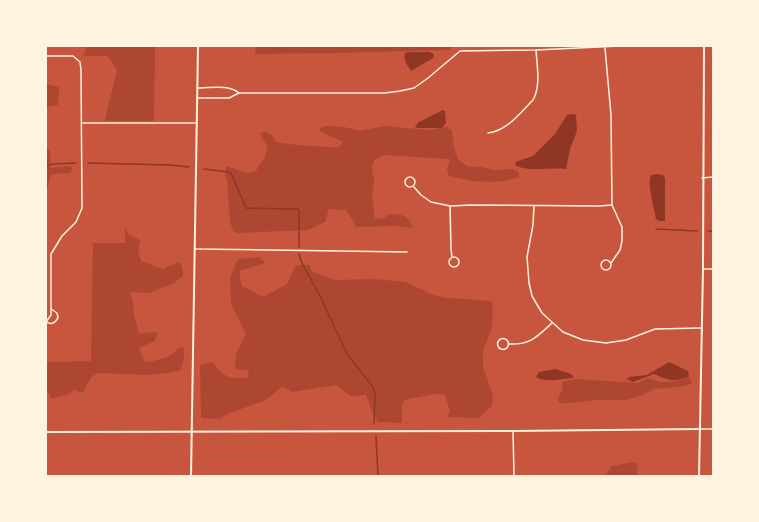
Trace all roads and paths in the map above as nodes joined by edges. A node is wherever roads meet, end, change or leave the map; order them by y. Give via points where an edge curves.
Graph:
1 (198, 46) edge
2 (620, 46) edge
3 (704, 46) edge
4 (605, 48) junction
5 (536, 50) junction
6 (46, 56) edge
7 (198, 88) junction
8 (239, 93) junction
9 (198, 98) junction
10 (197, 122) junction
11 (82, 123) junction
12 (488, 133) dead end
13 (713, 177) edge
14 (702, 178) junction
15 (414, 187) junction
16 (612, 204) junction
17 (450, 206) junction
18 (534, 206) junction
19 (195, 249) junction
20 (407, 252) dead end
21 (47, 254) edge
22 (50, 254) junction
23 (452, 257) junction
24 (610, 263) junction
25 (703, 269) junction
26 (713, 269) edge
27 (52, 309) junction
28 (46, 322) edge
29 (552, 323) junction
30 (701, 328) junction
31 (509, 344) junction
32 (700, 429) junction
33 (713, 429) edge
34 (513, 431) junction
35 (46, 432) edge
36 (192, 432) junction
37 (191, 476) edge
38 (514, 476) edge
39 (699, 476) edge

1 - 7 street
2 - 4 street
3 - 14 street
4 - 5 street
4 - 16 street via 611,115
5 - 8 street via 460,51 414,88 400,92
5 - 12 street via 536,95 503,128
6 - 11 street via 73,56 80,62
7 - 8 street via 227,88
7 - 9 street
8 - 9 street via 229,98
9 - 10 street
10 - 11 street
10 - 19 street
11 - 22 street via 82,208 76,222 62,236
13 - 14 street
14 - 25 street
15 - 15 street via 407,186 407,178 415,179
15 - 17 street via 431,202
16 - 18 street
16 - 24 street via 622,227 622,241 620,250
17 - 18 street
17 - 23 street
18 - 29 street via 527,257 528,282 542,314
19 - 20 street
19 - 36 street
21 - 22 street
22 - 27 street
23 - 23 street via 459,260 459,264 454,267 449,263
24 - 24 street via 609,269 604,270 601,267 604,260
25 - 26 street
25 - 30 street
27 - 28 street
27 - 28 street via 58,318 55,323
29 - 30 street via 563,332 579,339 601,343 626,340 655,329
29 - 31 street via 531,341 520,345
30 - 32 street
31 - 31 street via 503,349 498,343 505,339
32 - 33 street
32 - 34 street
32 - 39 street
34 - 36 street
34 - 38 street
35 - 36 street
36 - 37 street

